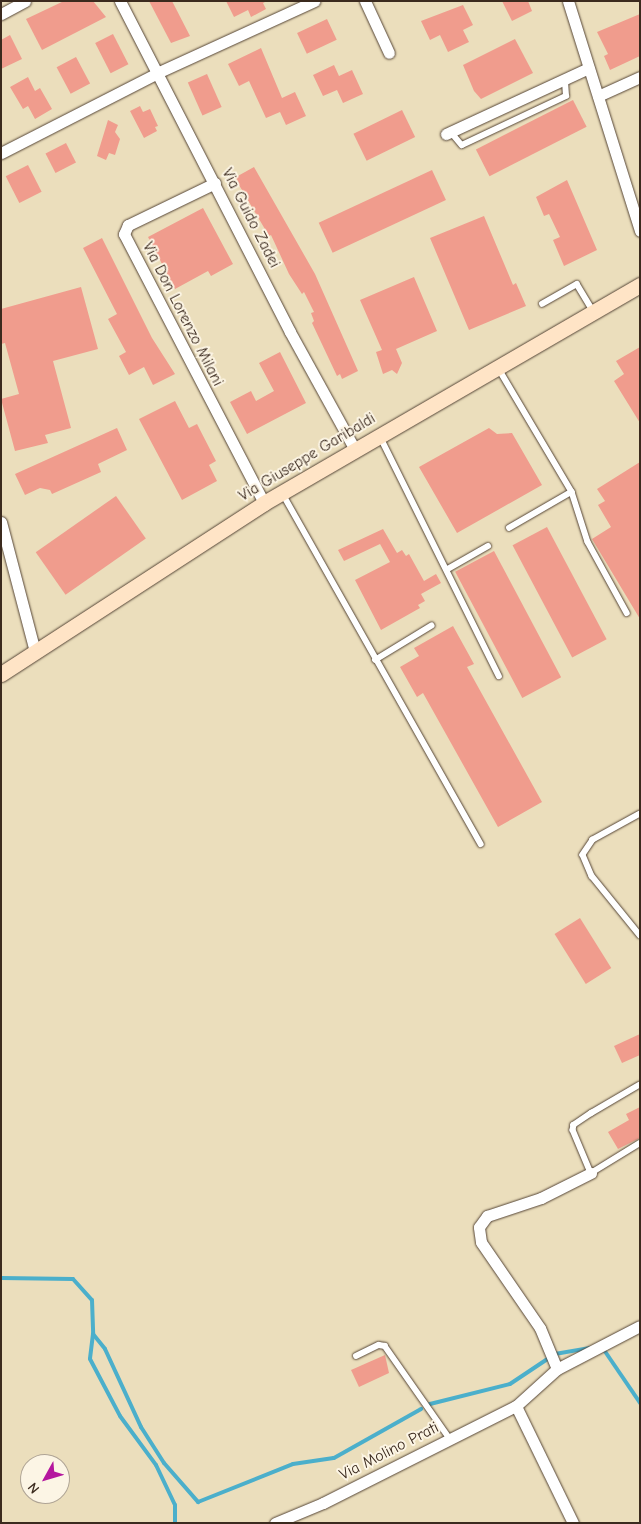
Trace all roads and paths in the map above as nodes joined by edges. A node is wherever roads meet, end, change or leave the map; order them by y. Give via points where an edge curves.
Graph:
1 (25, 1) edge
2 (120, 1) edge
3 (314, 1) edge
4 (365, 1) edge
5 (568, 1) edge
6 (1, 14) edge
7 (389, 53) dead end
8 (589, 68) junction
9 (157, 73) junction
10 (640, 76) edge
11 (565, 79) junction
12 (598, 96) junction
13 (449, 133) joint
14 (1, 153) edge
15 (215, 183) junction
16 (640, 231) edge
17 (640, 285) edge
18 (542, 304) dead end
19 (593, 311) junction
20 (497, 366) junction
21 (379, 434) junction
22 (354, 448) junction
23 (282, 492) junction
24 (572, 492) junction
25 (264, 503) junction
26 (1, 522) edge
27 (510, 528) dead end
28 (488, 546) dead end
29 (448, 569) junction
30 (627, 614) dead end
31 (431, 626) dead end
32 (35, 652) junction
33 (375, 660) junction
34 (1, 674) edge
35 (499, 676) dead end
36 (640, 814) edge
37 (481, 844) dead end
38 (640, 935) edge
39 (640, 1085) edge
40 (640, 1143) edge
41 (591, 1173) junction
42 (640, 1326) edge
43 (356, 1356) dead end
44 (557, 1369) junction
45 (516, 1406) junction
46 (450, 1439) junction
47 (276, 1523) edge
48 (573, 1523) edge

1 - 6 street
2 - 9 street, Via Guido Zadei
3 - 9 street
4 - 7 street
5 - 8 street
8 - 11 street
8 - 12 street
9 - 14 street
9 - 15 street, Via Guido Zadei
10 - 12 street
11 - 13 street
11 - 13 lane via 566,96 471,141 459,144
12 - 16 street
15 - 22 street, Via Guido Zadei
15 - 25 street, Via Don Lorenzo Milani via 128,225 124,234
17 - 19 street, Via Giuseppe Garibaldi
18 - 19 lane via 577,284
19 - 20 street, Via Giuseppe Garibaldi
20 - 21 street, Via Giuseppe Garibaldi
20 - 24 lane
21 - 22 street, Via Giuseppe Garibaldi
21 - 29 lane
22 - 23 street, Via Giuseppe Garibaldi
23 - 25 street, Via Giuseppe Garibaldi
23 - 33 lane
24 - 27 lane
24 - 30 lane via 588,542
25 - 32 street, Via Giuseppe Garibaldi
26 - 32 street
28 - 29 lane
29 - 35 lane via 453,590
31 - 33 lane
32 - 34 street, Via Giuseppe Garibaldi
33 - 37 lane
36 - 38 lane via 593,840 582,855 592,876
39 - 41 lane via 574,1124 573,1130
40 - 41 lane
41 - 44 street via 541,1198 488,1216 479,1227 482,1242 540,1328
42 - 44 street, Via Molino Prati
43 - 46 lane via 379,1345 385,1346
44 - 45 street, Via Molino Prati
45 - 46 street, Via Molino Prati
45 - 48 street
46 - 47 street, Via Molino Prati

